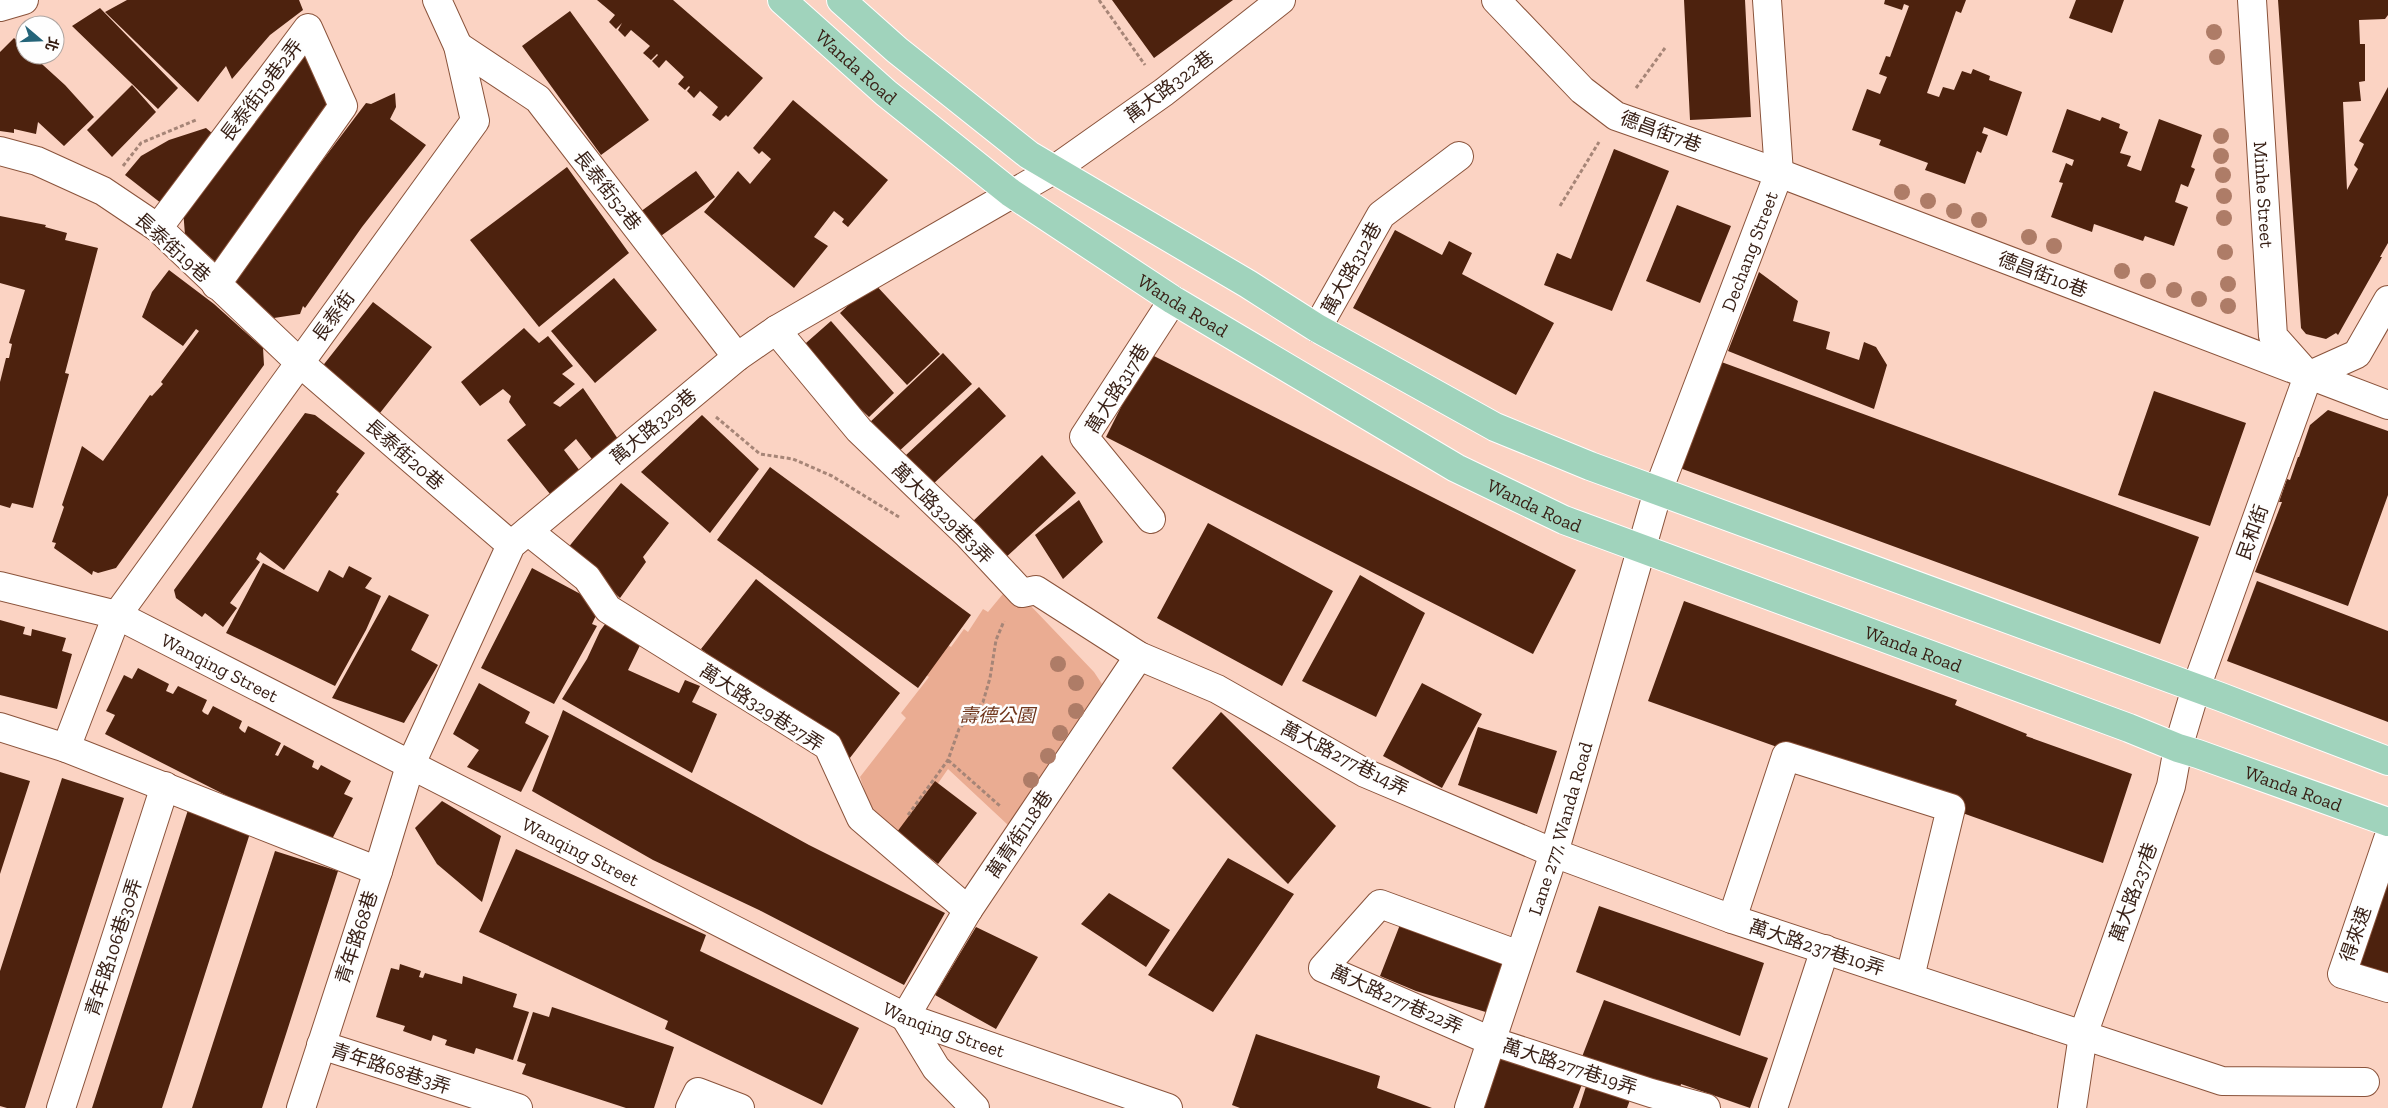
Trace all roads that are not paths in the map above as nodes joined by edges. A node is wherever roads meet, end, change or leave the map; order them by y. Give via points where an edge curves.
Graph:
1 (24, 0) edge
2 (437, 0) edge
3 (782, 0) edge
4 (841, 0) edge
5 (1282, 0) edge
6 (1496, 0) edge
7 (1767, 0) edge
8 (2252, 0) edge
9 (0, 7) edge
10 (458, 46) junction
11 (0, 151) edge
12 (1459, 156) dead end
13 (1055, 170) junction
14 (1778, 173) junction
15 (1011, 193) junction
16 (158, 228) junction
17 (216, 285) junction
18 (1173, 300) junction
19 (2388, 300) edge
20 (1318, 328) junction
21 (776, 330) junction
22 (737, 357) junction
23 (300, 362) junction
24 (2308, 376) junction
25 (2388, 405) edge
26 (1658, 491) junction
27 (1152, 518) dead end
28 (519, 538) junction
29 (1642, 548) junction
30 (0, 586) edge
31 (117, 616) junction
32 (1139, 656) junction
33 (2196, 688) junction
34 (0, 728) edge
35 (66, 748) junction
36 (2178, 748) junction
37 (2388, 762) edge
38 (410, 766) junction
39 (165, 786) junction
40 (2388, 822) edge
41 (2387, 846) edge
42 (1554, 854) junction
43 (378, 871) junction
44 (968, 910) junction
45 (1732, 919) junction
46 (1825, 949) junction
47 (1519, 955) junction
48 (1910, 978) junction
49 (2388, 988) edge
50 (905, 1016) junction
51 (2083, 1034) junction
52 (1491, 1040) junction
53 (321, 1045) junction
54 (2365, 1082) dead end
55 (61, 1108) edge
56 (301, 1108) edge
57 (518, 1108) edge
58 (690, 1108) edge
59 (740, 1108) edge
60 (975, 1108) edge
61 (1168, 1108) edge
62 (1469, 1108) edge
63 (1706, 1108) edge
64 (1773, 1108) edge
65 (2072, 1108) edge

1 - 9 street
2 - 10 street, 長泰街
3 - 15 main road, Wanda Road via 886,93
4 - 13 main road, Wanda Road via 897,50 1029,155
5 - 13 street, 萬大路322巷 via 1164,92
6 - 14 street, 德昌街7巷 via 1582,90 1616,116
7 - 14 street, Dechang Street
8 - 24 street, Minhe Street via 2273,336
10 - 22 street, 長泰街52巷 via 538,99
10 - 23 street, 長泰街 via 475,121
11 - 16 street, 長泰街19巷 via 37,161 103,191
12 - 20 street, 萬大路312巷 via 1381,215
13 - 15 street, 萬大路322巷
13 - 20 main road, Wanda Road
14 - 24 street, 德昌街10巷
14 - 26 street, Dechang Street
15 - 18 main road, Wanda Road
15 - 21 street, 萬大路329巷
16 - 17 street, 長泰街19巷
16 - 17 street, 長泰街19巷2弄 via 308,28 343,106
17 - 23 street, 長泰街19巷
18 - 27 street, 萬大路317巷 via 1084,437
18 - 29 main road, Wanda Road via 1456,468 1564,520
19 - 24 street via 2357,354
20 - 26 main road, Wanda Road via 1495,427
21 - 22 street, 萬大路329巷
21 - 32 street, 萬大路329巷3弄 via 859,430 968,535 1022,593 1036,590
22 - 28 street, 萬大路329巷
23 - 28 street, 長泰街20巷
23 - 31 street, 長泰街
24 - 25 street, 德昌街10巷
24 - 33 street, 民和街
26 - 29 street, Dechang Street
26 - 33 main road, Wanda Road
28 - 38 street, 萬大路329巷
28 - 44 street, 萬大路329巷27弄 via 587,578 608,609 828,746 861,818
29 - 36 main road, Wanda Road
29 - 42 street, Lane 277, Wanda Road
30 - 31 street, Wanqing Street
31 - 35 street, 長泰街
31 - 38 street, Wanqing Street
32 - 42 street, 萬大路277巷14弄 via 1217,689 1365,774
32 - 44 street, 萬青街118巷
33 - 36 street, 民和街
33 - 37 main road, Wanda Road
34 - 35 street
35 - 39 street
36 - 40 main road, Wanda Road
36 - 51 street, 萬大路237巷 via 2171,786
38 - 43 street, 青年路68巷
38 - 50 street, Wanqing Street
39 - 43 street
39 - 55 street, 青年路106巷30弄
41 - 49 street, 得來速 via 2342,974
42 - 45 street, 萬大路237巷10弄
42 - 47 street, Lane 277, Wanda Road
43 - 53 street, 青年路68巷
44 - 50 street, 萬青街118巷
45 - 46 street, 萬大路237巷10弄
45 - 48 street via 1786,756 1951,808
46 - 48 street, 萬大路237巷10弄
46 - 64 street
47 - 52 street, Lane 277, Wanda Road
47 - 52 street, 萬大路277巷22弄 via 1380,904 1323,968
48 - 51 street, 萬大路237巷10弄
50 - 60 street via 936,1068
50 - 61 street, Wanqing Street
51 - 54 street, 萬大路237巷10弄 via 2222,1081
51 - 65 street, 萬大路237巷
52 - 62 street, Lane 277, Wanda Road
52 - 63 street, 萬大路277巷19弄
53 - 56 street, 青年路68巷
53 - 57 street, 青年路68巷3弄
58 - 59 street via 698,1092

